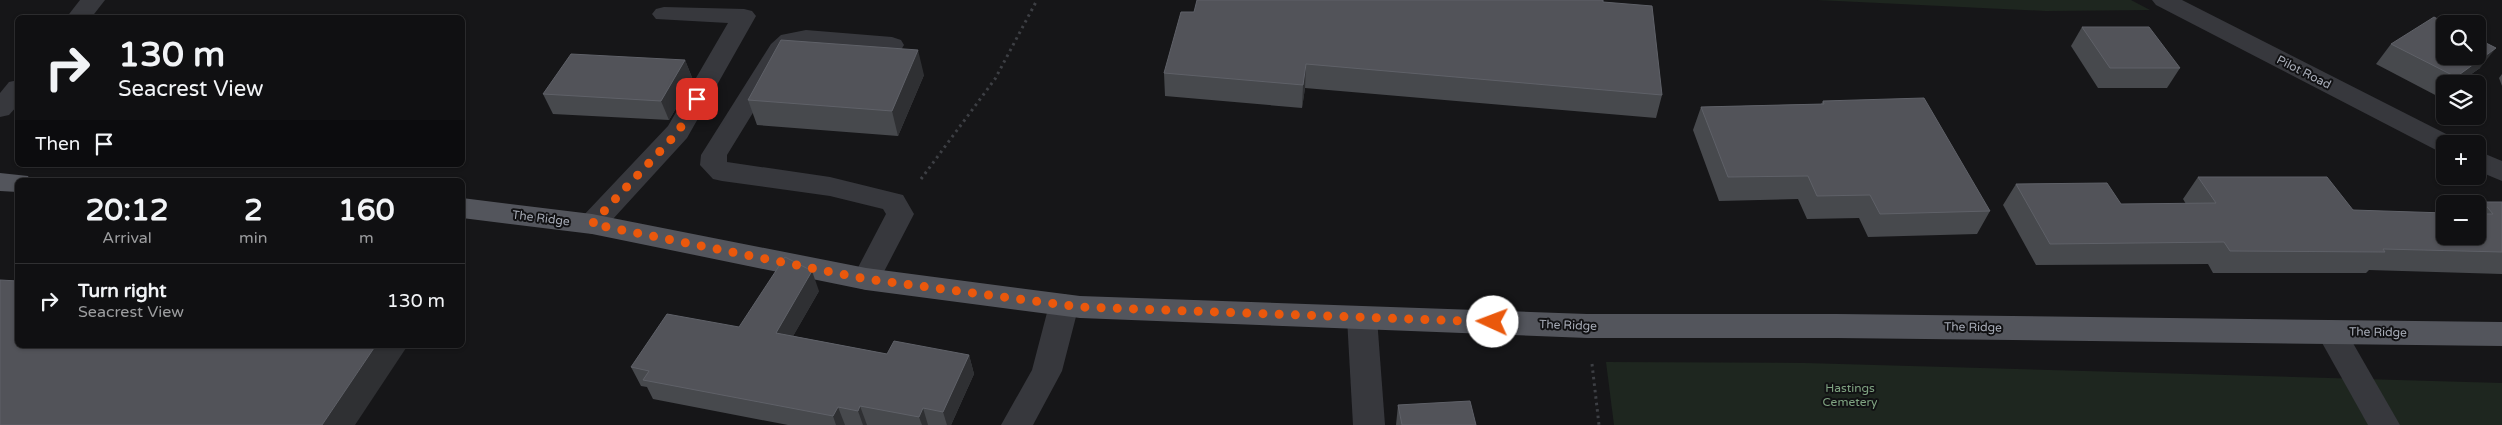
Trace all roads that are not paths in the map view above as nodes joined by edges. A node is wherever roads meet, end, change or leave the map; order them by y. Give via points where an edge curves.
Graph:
1 (93, 0) edge
2 (2164, 0) edge
3 (664, 14) dead end
4 (80, 15) edge
5 (892, 45) dead end
6 (15, 91) edge
7 (0, 108) edge
8 (2436, 139) edge
9 (2486, 164) edge
10 (2502, 172) edge
11 (0, 182) edge
12 (15, 182) edge
13 (465, 208) edge
14 (592, 224) junction
15 (866, 279) junction
16 (1064, 305) junction
17 (1362, 318) junction
18 (2331, 332) junction
19 (2502, 334) edge
20 (1017, 425) edge
21 (1369, 425) edge
22 (2383, 425) edge

1 - 4 street
2 - 8 street, Pilot Road
3 - 14 street via 744,16 678,132
5 - 15 street via 806,38 790,40 780,49 714,155 712,165 722,172 812,184 893,202 900,214
6 - 7 street
9 - 10 street
11 - 12 main road
13 - 14 main road, The Ridge
14 - 15 main road, The Ridge
15 - 16 main road, The Ridge
16 - 17 main road, The Ridge
16 - 20 street via 1046,371
17 - 18 main road, The Ridge via 1587,326
17 - 21 street
18 - 19 main road, The Ridge
18 - 22 street

